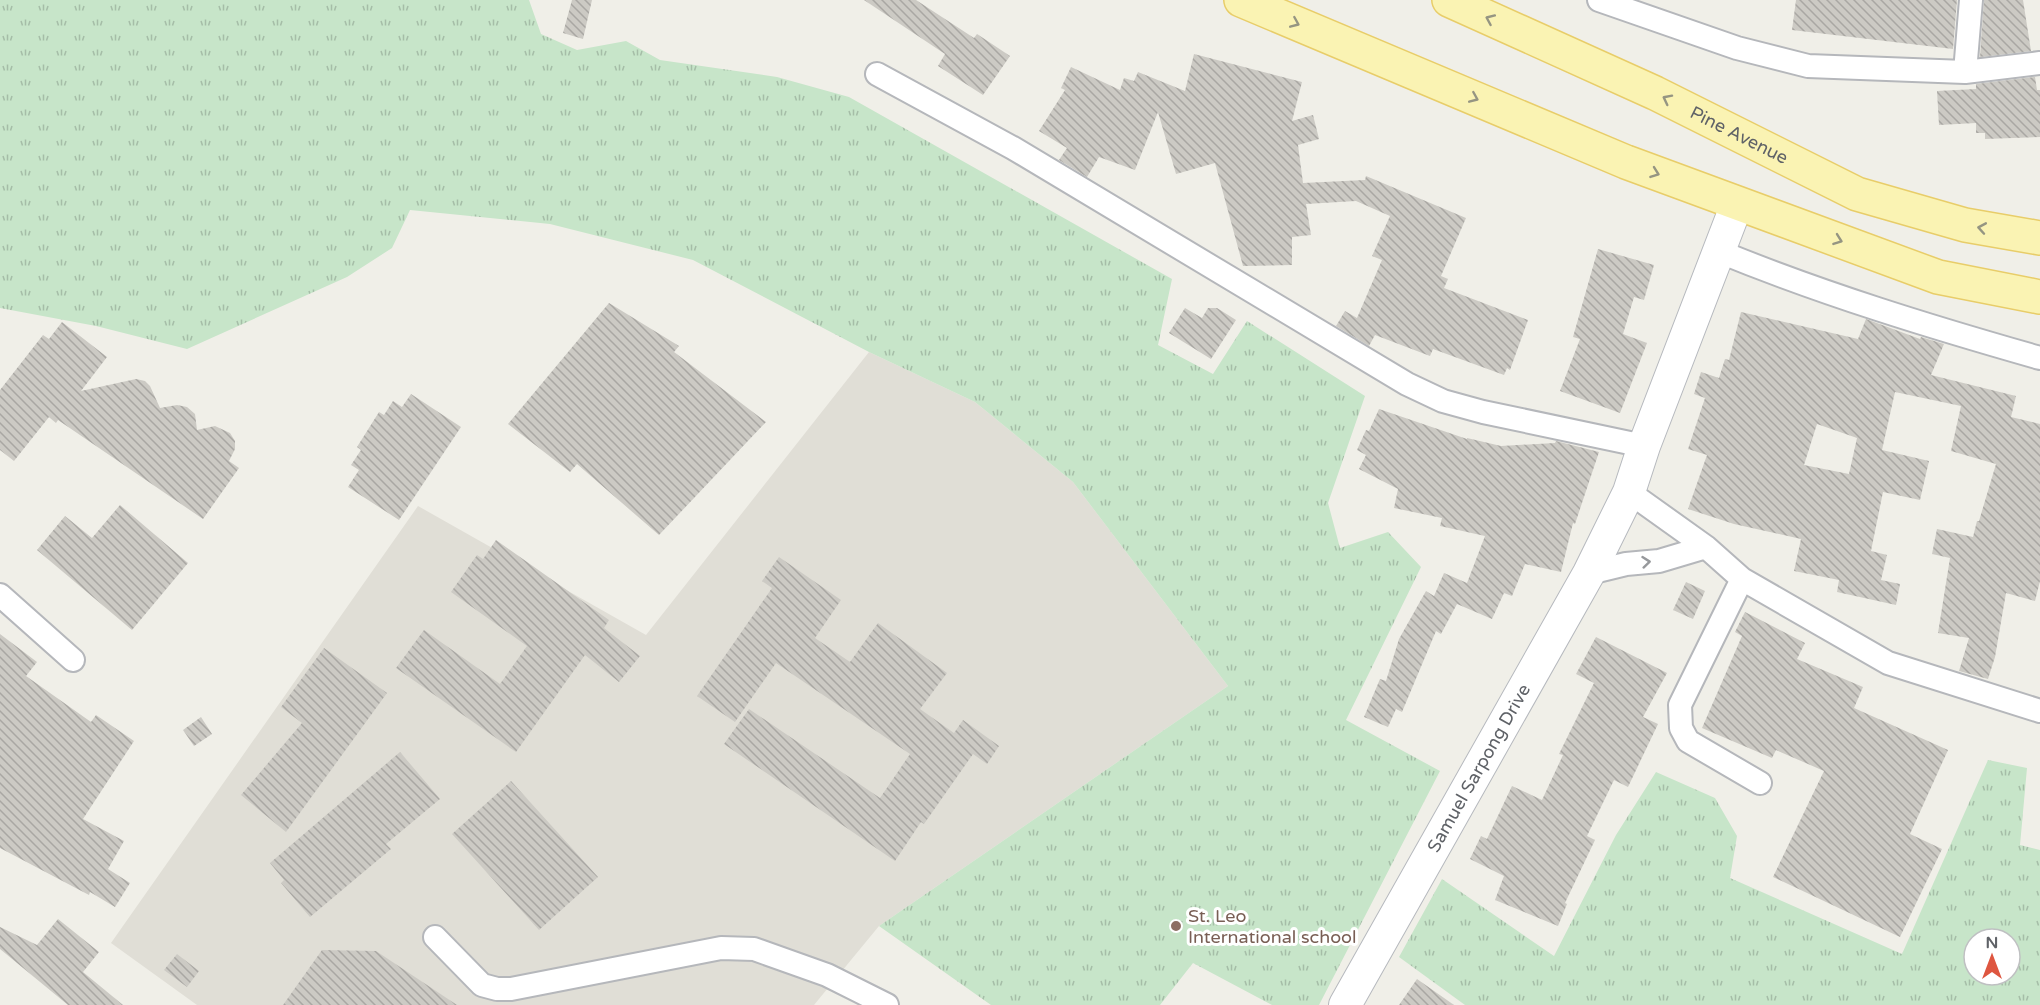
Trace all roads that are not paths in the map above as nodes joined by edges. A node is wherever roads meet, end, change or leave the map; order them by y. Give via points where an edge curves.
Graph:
1 (1241, 0) edge
2 (1449, 0) edge
3 (1599, 0) edge
4 (1971, 0) edge
5 (2040, 63) edge
6 (1965, 72) junction
7 (877, 74) dead end
8 (1737, 204) junction
9 (2040, 238) edge
10 (1718, 251) junction
11 (2040, 297) edge
12 (2040, 358) edge
13 (1644, 446) junction
14 (1629, 492) junction
15 (1706, 547) junction
16 (1588, 573) junction
17 (1742, 579) junction
18 (0, 595) edge
19 (73, 660) dead end
20 (2040, 711) edge
21 (1760, 783) dead end
22 (435, 937) dead end
23 (888, 1005) edge
24 (1345, 1005) edge

1 -> 8 main road via 1626,162
9 -> 2 main road, Pine Avenue via 1965,225 1857,194 1655,93
3 - 6 street via 1737,48 1808,66
4 - 6 street
5 - 6 street
7 - 13 street via 1063,177 1407,384 1443,401 1483,412
8 - 10 street, Samuel Sarpong Drive
8 -> 11 main road via 1938,277
10 - 12 street via 1911,321
10 - 13 street, Samuel Sarpong Drive
13 - 14 street, Samuel Sarpong Drive
14 - 15 street
14 - 16 street, Samuel Sarpong Drive
16 -> 15 street via 1659,561
15 - 17 street
16 - 24 street, Samuel Sarpong Drive
17 - 20 street via 1888,663
17 - 21 street via 1680,705 1681,728 1688,741
18 - 19 street
22 - 23 street via 482,985 496,989 721,948 754,949 827,975

